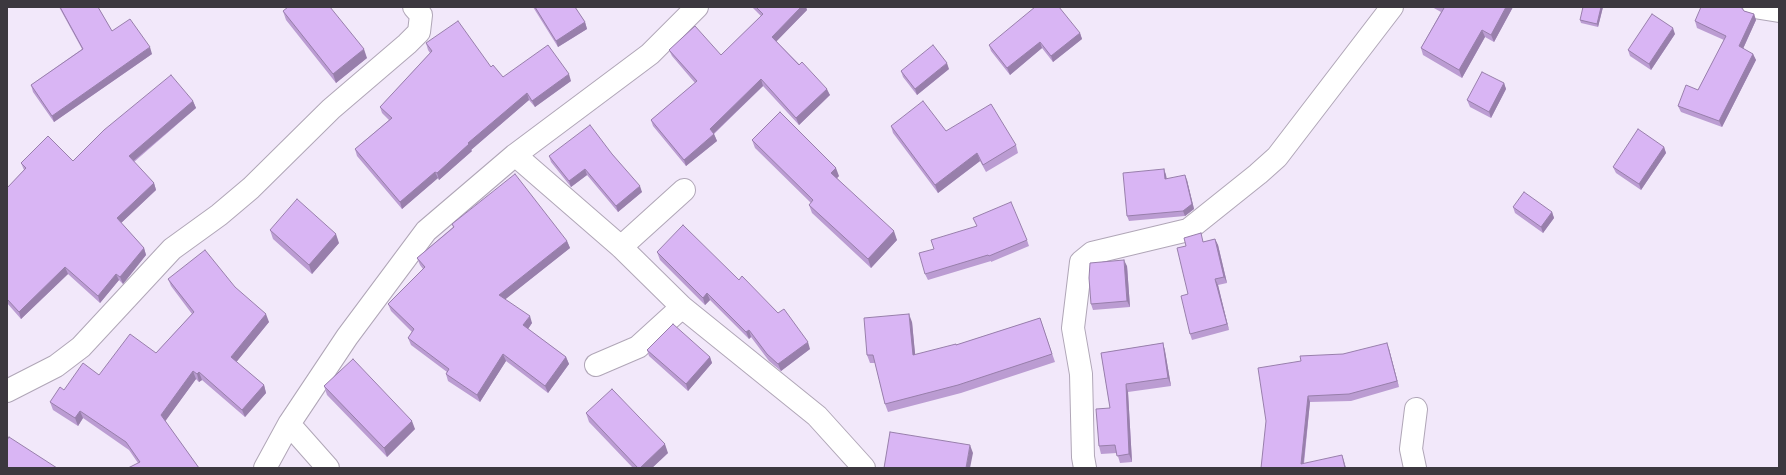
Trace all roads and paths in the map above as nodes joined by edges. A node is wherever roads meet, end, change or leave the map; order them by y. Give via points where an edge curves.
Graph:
1 (414, 7) edge
2 (697, 7) edge
3 (1392, 7) edge
4 (1754, 7) edge
5 (1779, 11) edge
6 (515, 155) junction
7 (684, 190) dead end
8 (621, 247) junction
9 (682, 307) junction
10 (596, 365) dead end
11 (7, 391) edge
12 (1416, 409) dead end
13 (289, 424) junction
14 (265, 468) edge
15 (328, 468) edge
16 (864, 468) edge
17 (1085, 468) edge
18 (1415, 468) edge

1 - 11 street via 420,16 419,32 407,44 331,109 251,188 220,215 172,249 81,347 56,366
2 - 6 street via 650,54
3 - 17 street via 1277,157 1258,174 1188,230 1092,254 1081,262 1073,328 1081,374
4 - 5 street
6 - 8 street
6 - 13 street via 426,231 347,337
7 - 8 street
8 - 9 street
9 - 10 street via 638,347
9 - 16 street via 816,416
12 - 18 street via 1411,449
13 - 14 street
13 - 15 street

